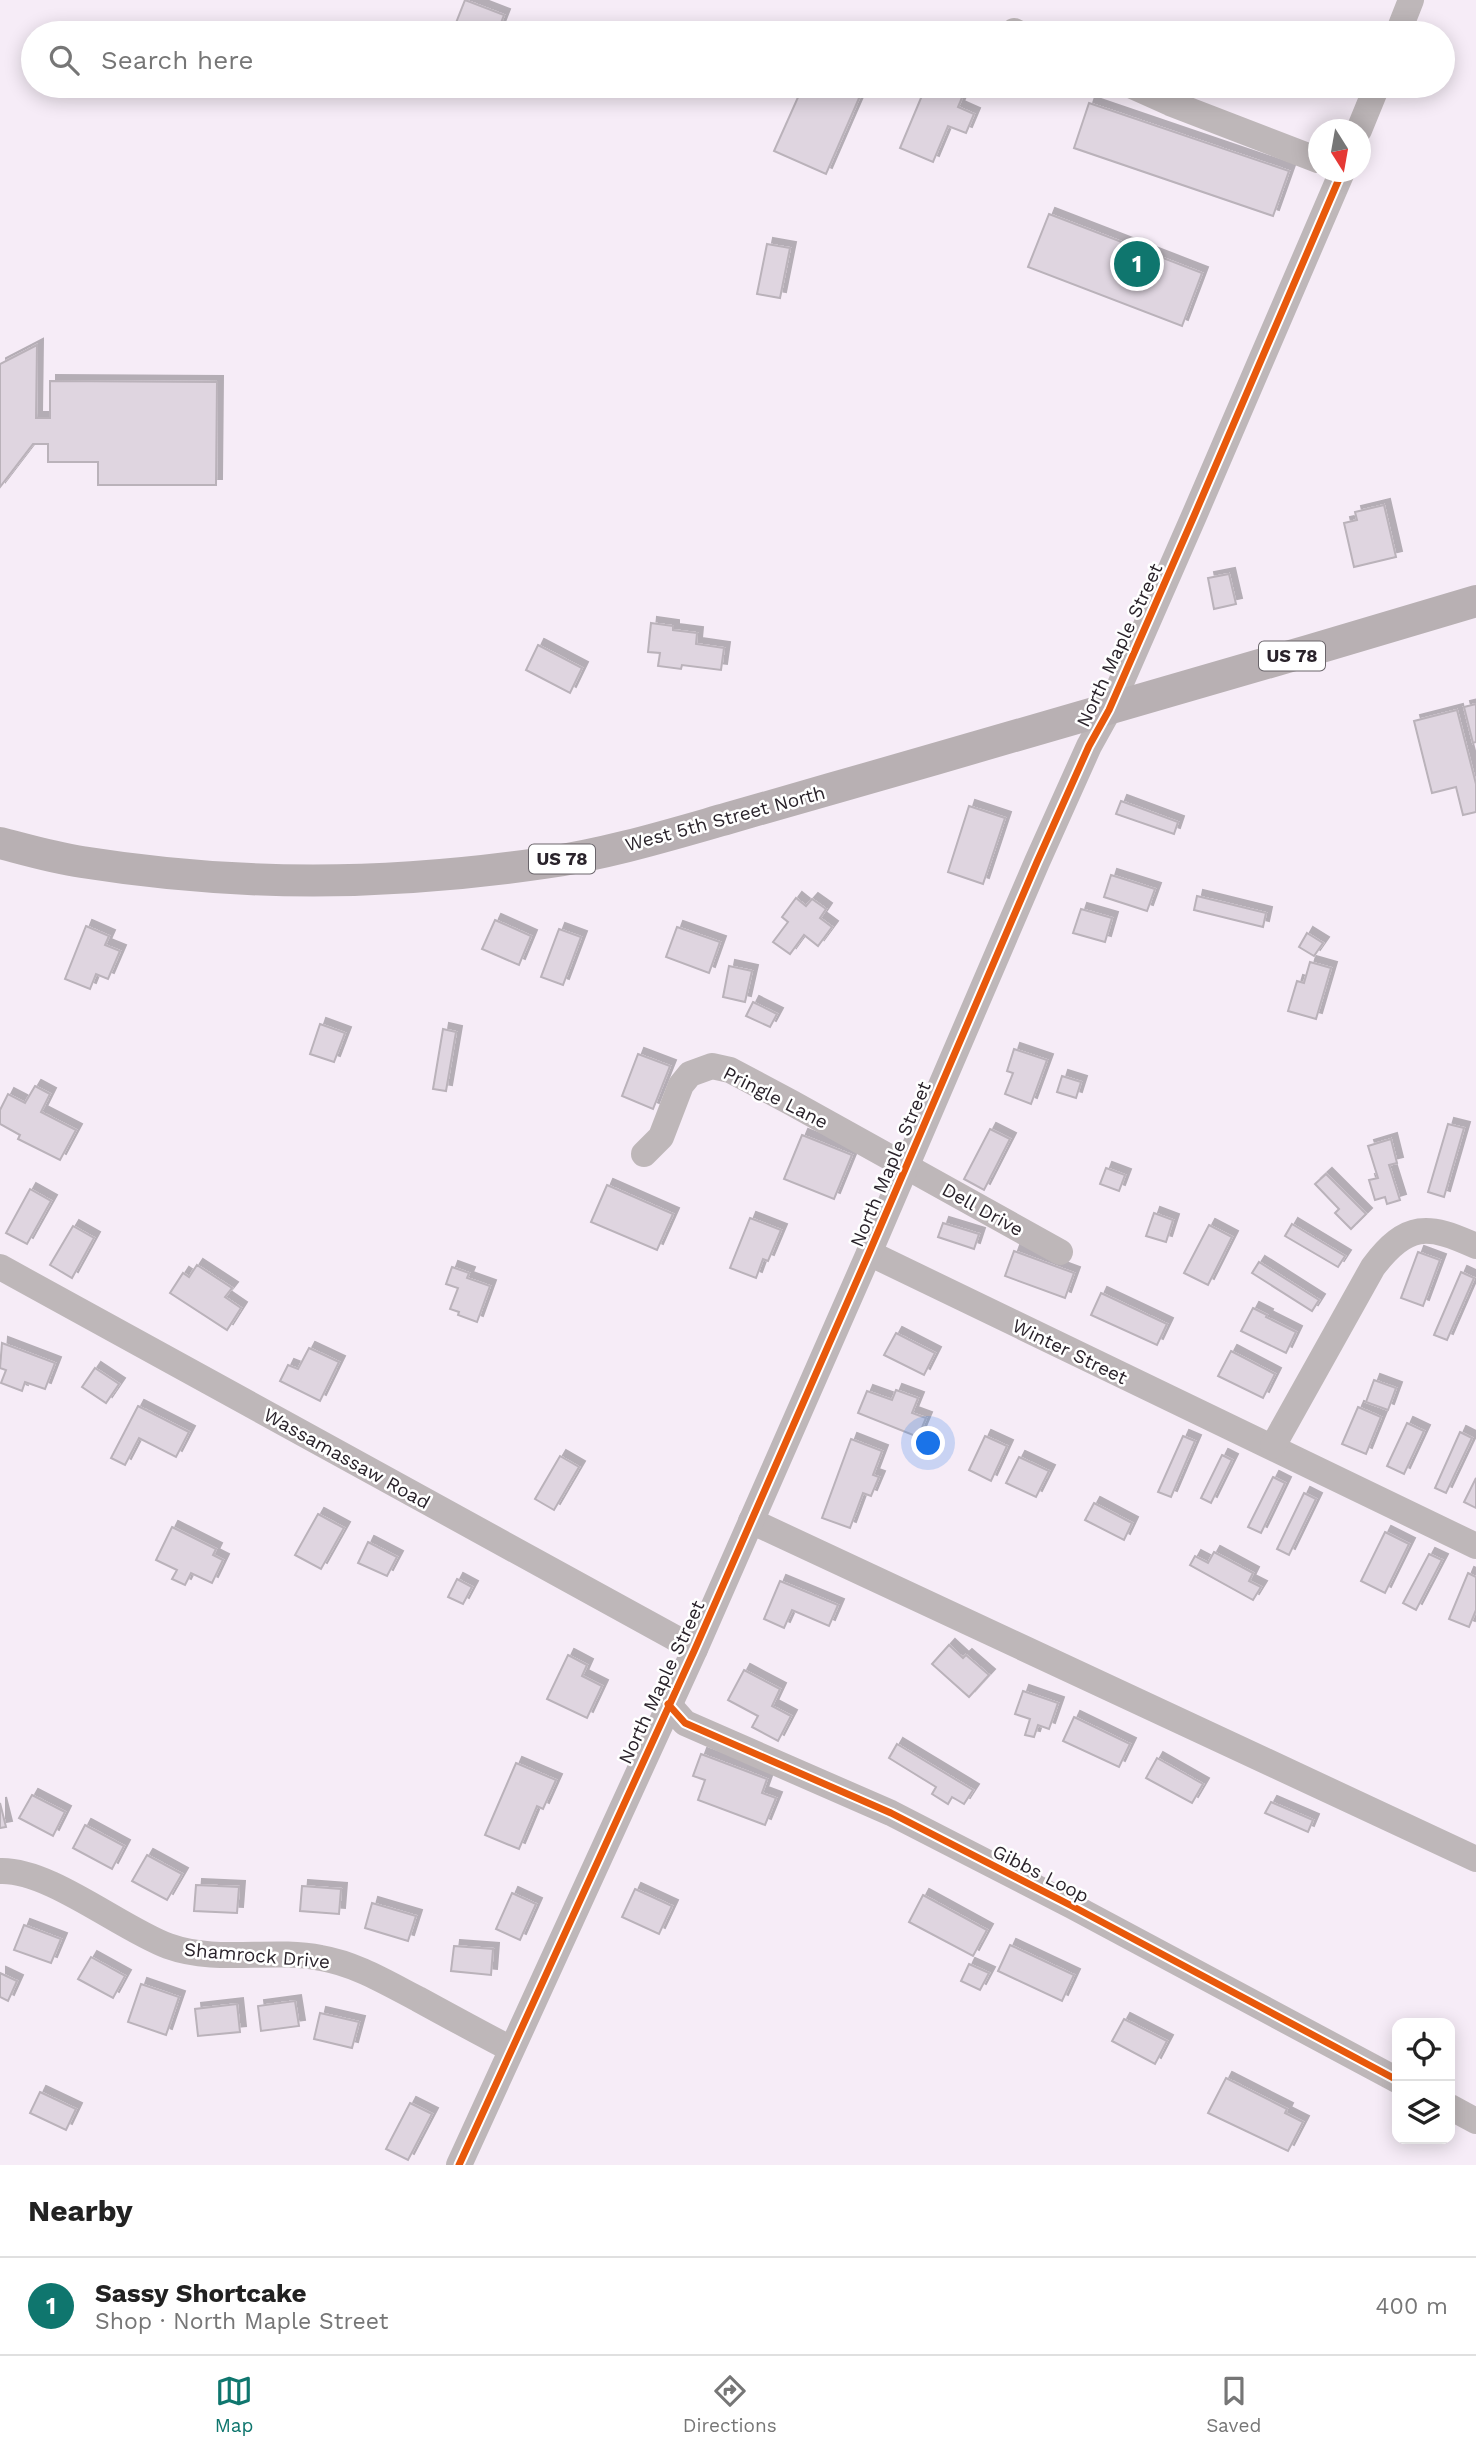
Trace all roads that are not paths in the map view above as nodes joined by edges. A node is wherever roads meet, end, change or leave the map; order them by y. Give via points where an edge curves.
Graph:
1 (1411, 0) edge
2 (1403, 21) edge
3 (1159, 98) edge
4 (1372, 98) edge
5 (1364, 119) edge
6 (1308, 156) edge
7 (1338, 182) edge
8 (1476, 601) edge
9 (1108, 710) junction
10 (0, 844) edge
11 (644, 1154) dead end
12 (906, 1166) junction
13 (1476, 1246) edge
14 (1060, 1252) dead end
15 (869, 1253) junction
16 (0, 1267) edge
17 (1273, 1446) junction
18 (751, 1521) junction
19 (1476, 1546) edge
20 (695, 1649) junction
21 (668, 1704) junction
22 (1476, 1859) edge
23 (0, 1871) edge
24 (511, 2049) junction
25 (1392, 2077) edge
26 (1455, 2110) edge
27 (1476, 2121) edge
28 (459, 2165) edge

1 - 2 street
3 - 6 street
4 - 5 street
7 - 9 street, North Maple Street
8 - 9 main road, US 78
9 - 10 main road, West 5th Street North / US 78 via 648,841 546,863 451,875 278,882 202,877 78,862
9 - 12 street, North Maple Street
11 - 12 street, Pringle Lane via 661,1137 690,1073 712,1066 730,1070
12 - 14 street, Dell Drive
12 - 15 street, North Maple Street
13 - 17 street via 1443,1231 1422,1230 1387,1248
15 - 17 street, Winter Street
15 - 18 street, North Maple Street
16 - 20 street, Wassamassaw Road
17 - 19 street, Winter Street
18 - 20 street, North Maple Street
18 - 22 street
20 - 21 street, North Maple Street
21 - 24 street, North Maple Street
21 - 25 street, Gibbs Loop via 685,1723 891,1814
23 - 24 street, Shamrock Drive via 44,1881 131,1929 188,1951 338,1961
24 - 28 street, North Maple Street
26 - 27 street

